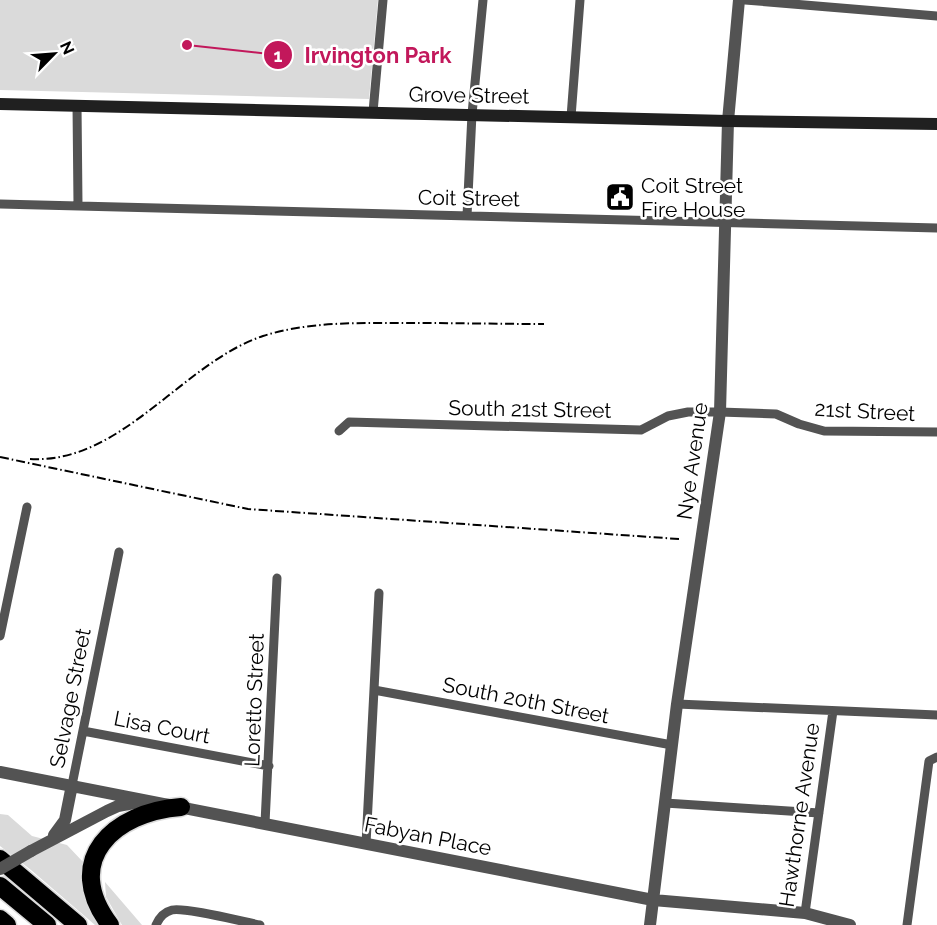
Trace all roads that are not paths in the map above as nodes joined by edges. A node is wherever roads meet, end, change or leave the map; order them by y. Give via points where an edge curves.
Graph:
1 (383, 0) edge
2 (483, 0) edge
3 (580, 0) edge
4 (739, 0) edge
5 (745, 0) edge
6 (937, 16) edge
7 (0, 104) edge
8 (77, 105) junction
9 (373, 112) junction
10 (472, 114) junction
11 (571, 117) junction
12 (728, 121) junction
13 (937, 124) edge
14 (0, 204) edge
15 (78, 205) junction
16 (467, 216) junction
17 (725, 222) junction
18 (937, 228) edge
19 (720, 412) junction
20 (339, 431) dead end
21 (937, 432) edge
22 (27, 507) dead end
23 (119, 552) dead end
24 (277, 578) dead end
25 (380, 593) dead end
26 (0, 636) edge
27 (374, 690) junction
28 (677, 704) junction
29 (833, 711) junction
30 (937, 715) edge
31 (83, 731) junction
32 (672, 745) junction
33 (937, 757) edge
34 (269, 766) junction
35 (0, 772) edge
36 (72, 785) junction
37 (153, 802) junction
38 (665, 803) junction
39 (181, 807) junction
40 (819, 813) junction
41 (265, 823) junction
42 (44, 844) junction
43 (366, 844) junction
44 (0, 859) edge
45 (0, 868) edge
46 (0, 886) edge
47 (0, 900) edge
48 (654, 900) junction
49 (0, 919) edge
50 (805, 919) edge
51 (7, 925) edge
52 (30, 925) edge
53 (47, 925) edge
54 (78, 925) edge
55 (110, 925) edge
56 (156, 925) edge
57 (260, 925) edge
58 (650, 925) edge
59 (850, 925) edge
60 (907, 925) edge

1 - 9 street
2 - 10 street
3 - 11 street
4 - 12 street, Nye Avenue
5 - 6 street
7 - 8 main road, Grove Street
8 - 9 main road, Grove Street
8 - 15 street
9 - 10 main road, Grove Street
10 - 11 main road, Grove Street
10 - 16 street
11 - 12 main road, Grove Street
12 - 13 main road, Grove Street
12 - 17 street, Nye Avenue
14 - 15 street, Coit Street
15 - 16 street, Coit Street
16 - 17 street, Coit Street
17 - 18 street, Coit Street
17 - 19 street, Nye Avenue
19 - 20 street, South 21st Street via 668,416 641,430 349,422
19 - 21 street, 21st Street via 776,414 824,430
19 - 28 street, Nye Avenue
22 - 26 street
23 - 31 street, Selvage Street
24 - 34 street, Loretto Street
25 - 27 street
27 - 32 street, South 20th Street
27 - 43 street
28 - 29 street
28 - 32 street, Nye Avenue
29 - 30 street
29 - 40 street, Hawthorne Avenue
31 - 34 street, Lisa Court
31 - 36 street, Selvage Street
32 - 38 street, Nye Avenue
33 - 60 street via 929,761
34 - 41 street, Loretto Street
35 - 36 street, Fabyan Place
36 - 37 street, Fabyan Place
36 - 42 street, Selvage Street via 65,820
37 - 39 street, Fabyan Place
37 - 42 street via 118,806
38 - 40 street
38 - 48 street, Nye Avenue
39 - 41 street, Fabyan Place
39 - 55 highway via 134,818 117,827 101,845 92,885
40 - 50 street, Hawthorne Avenue
41 - 43 street, Fabyan Place
42 - 45 street, bridge
43 - 48 street, Fabyan Place
44 - 54 highway
46 - 53 highway
47 - 52 highway
48 - 50 street, Fabyan Place
48 - 58 street, Nye Avenue
49 - 51 highway
50 - 59 street, Fabyan Place
56 - 57 street via 160,916 180,909

